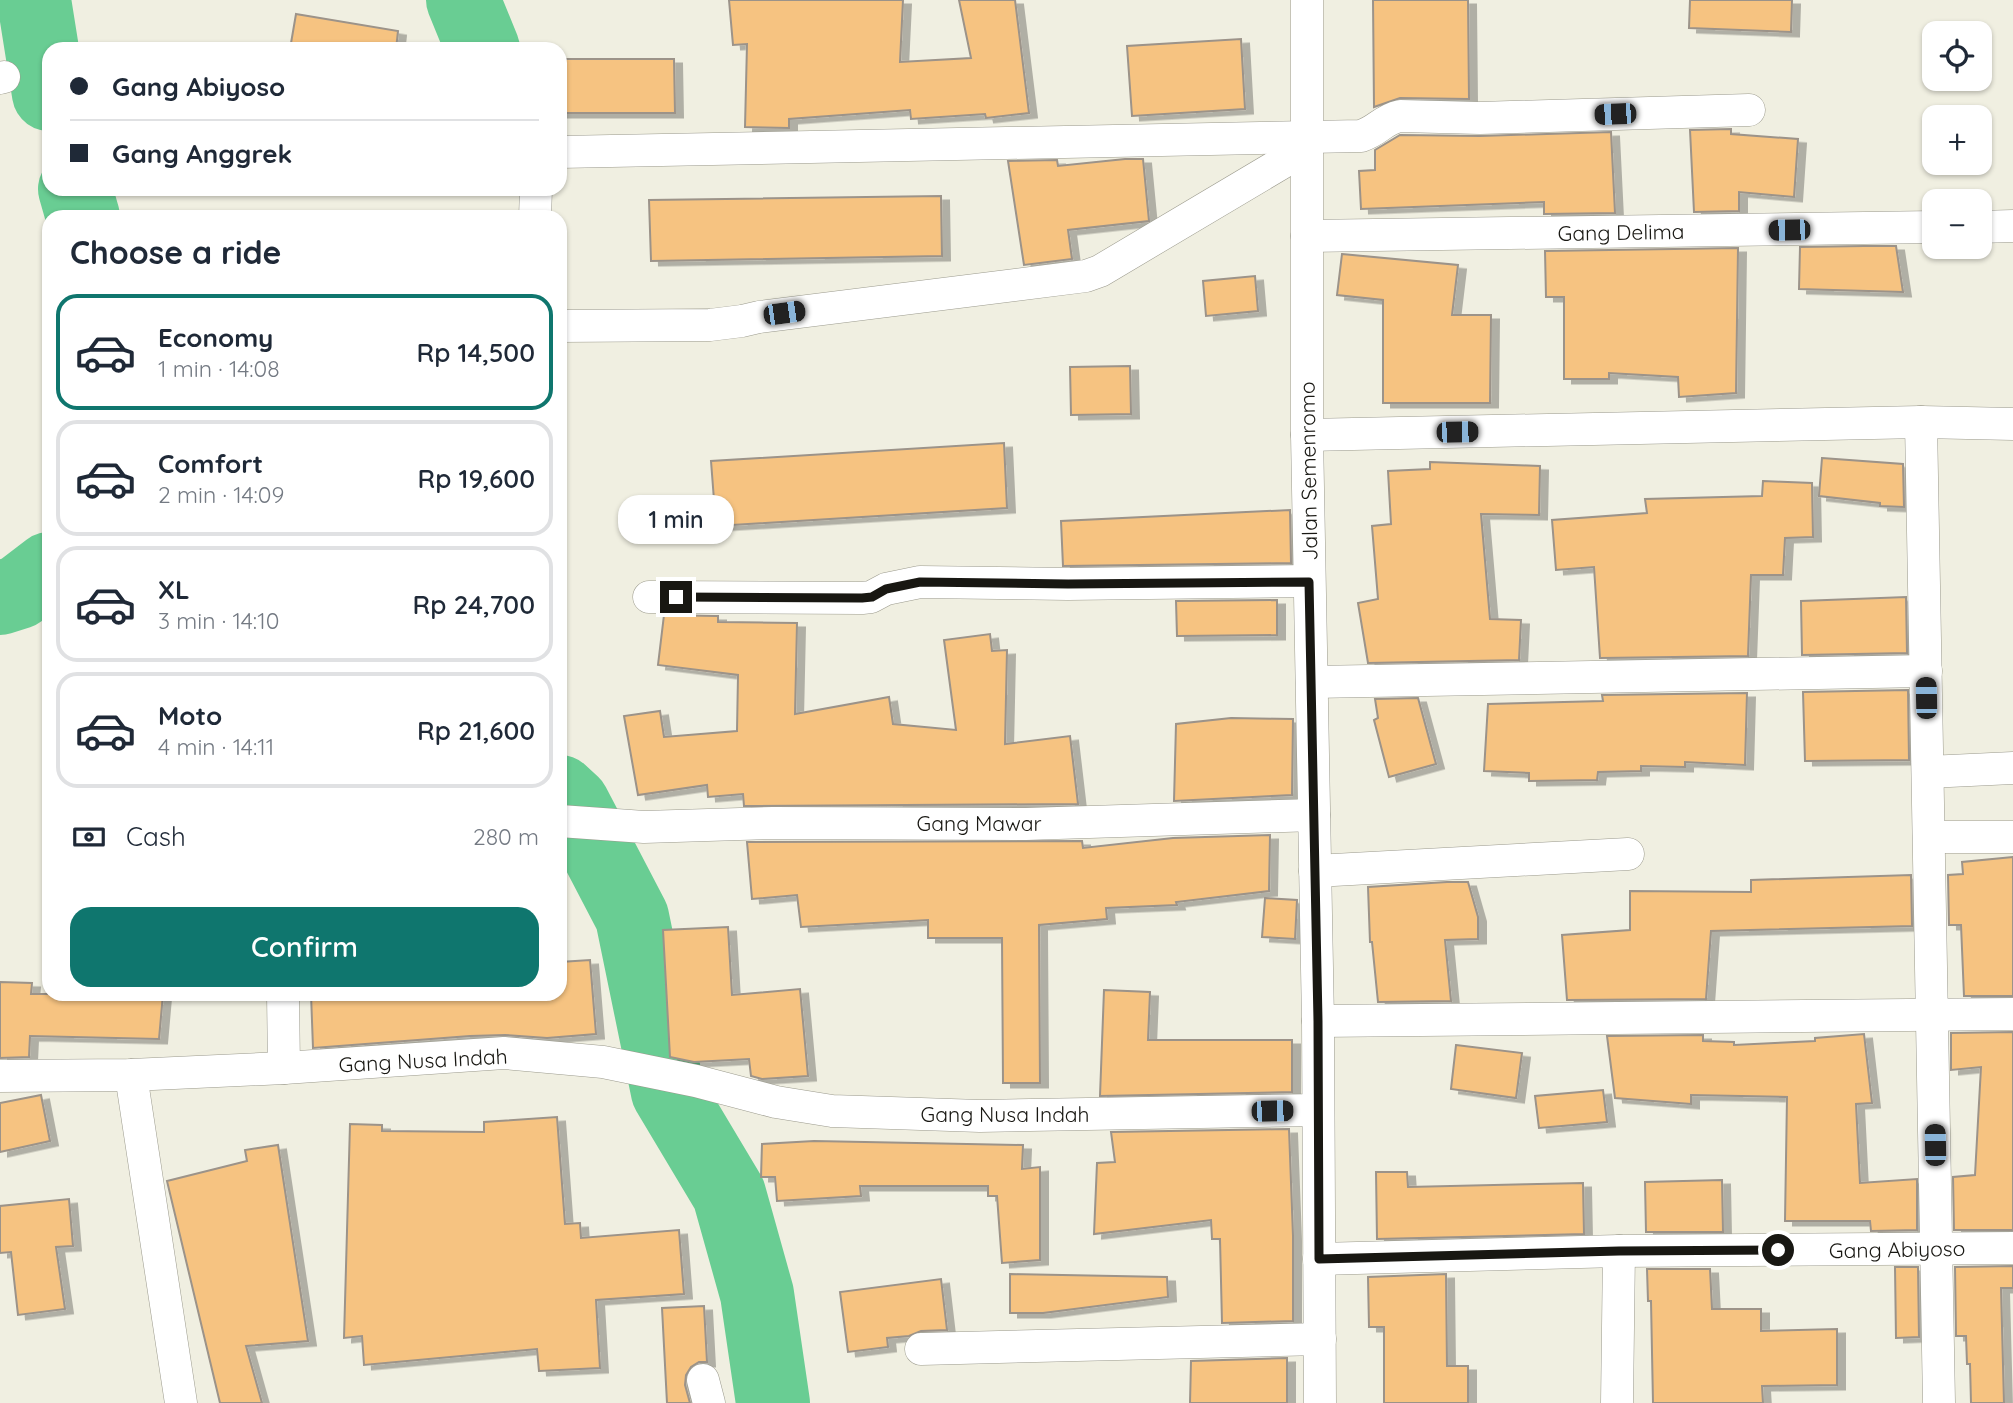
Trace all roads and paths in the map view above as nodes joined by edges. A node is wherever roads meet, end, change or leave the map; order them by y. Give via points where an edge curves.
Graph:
1 (1307, 0) edge
2 (1749, 110) dead end
3 (1307, 142) junction
4 (567, 152) edge
5 (1992, 226) edge
6 (2013, 226) edge
7 (1922, 227) edge
8 (1307, 236) junction
9 (567, 326) edge
10 (1921, 422) junction
11 (2013, 424) edge
12 (1307, 435) junction
13 (1309, 582) junction
14 (649, 597) dead end
15 (1926, 671) junction
16 (1312, 682) junction
17 (2013, 768) edge
18 (1928, 772) junction
19 (1314, 815) junction
20 (567, 821) edge
21 (2013, 837) edge
22 (1929, 838) junction
23 (1628, 854) dead end
24 (1315, 871) junction
25 (283, 1001) edge
26 (2013, 1014) edge
27 (1933, 1015) junction
28 (1318, 1021) junction
29 (284, 1068) junction
30 (131, 1075) junction
31 (0, 1076) edge
32 (1318, 1110) junction
33 (2013, 1248) edge
34 (1936, 1250) junction
35 (1619, 1251) junction
36 (1319, 1259) junction
37 (1320, 1339) junction
38 (921, 1349) dead end
39 (181, 1403) edge
40 (1320, 1403) edge
41 (1617, 1403) edge
42 (1939, 1403) edge

1 - 3 street, Jalan Semenromo
2 - 3 street via 1400,116 1388,118 1361,136
3 - 4 street
3 - 8 street, Jalan Semenromo
3 - 9 street via 1086,276 727,324
5 - 6 street
7 - 8 street, Gang Delima
8 - 12 street, Jalan Semenromo
10 - 11 street
10 - 12 street
10 - 15 street
12 - 13 street, Jalan Semenromo
13 - 14 street via 920,582 862,598
13 - 16 street, Jalan Semenromo
15 - 16 street
15 - 18 street
16 - 19 street, Jalan Semenromo
17 - 18 street
18 - 22 street
19 - 20 street, Gang Mawar via 1026,824 644,827
19 - 24 street, Jalan Semenromo
21 - 22 street
22 - 27 street
23 - 24 street
24 - 28 street, Jalan Semenromo
25 - 29 street
26 - 27 street
27 - 28 street
27 - 34 street
28 - 32 street, Jalan Semenromo
29 - 30 street, Gang Nusa Indah
29 - 32 street, Gang Nusa Indah via 504,1053 603,1062 832,1111 980,1115
30 - 31 street, Gang Nusa Indah
30 - 39 street
32 - 36 street, Jalan Semenromo
33 - 34 street, Gang Abiyoso
34 - 35 street, Gang Abiyoso
34 - 42 street
35 - 36 street, Gang Abiyoso
35 - 41 street
36 - 37 street, Jalan Semenromo
37 - 38 street
37 - 40 street, Jalan Semenromo

